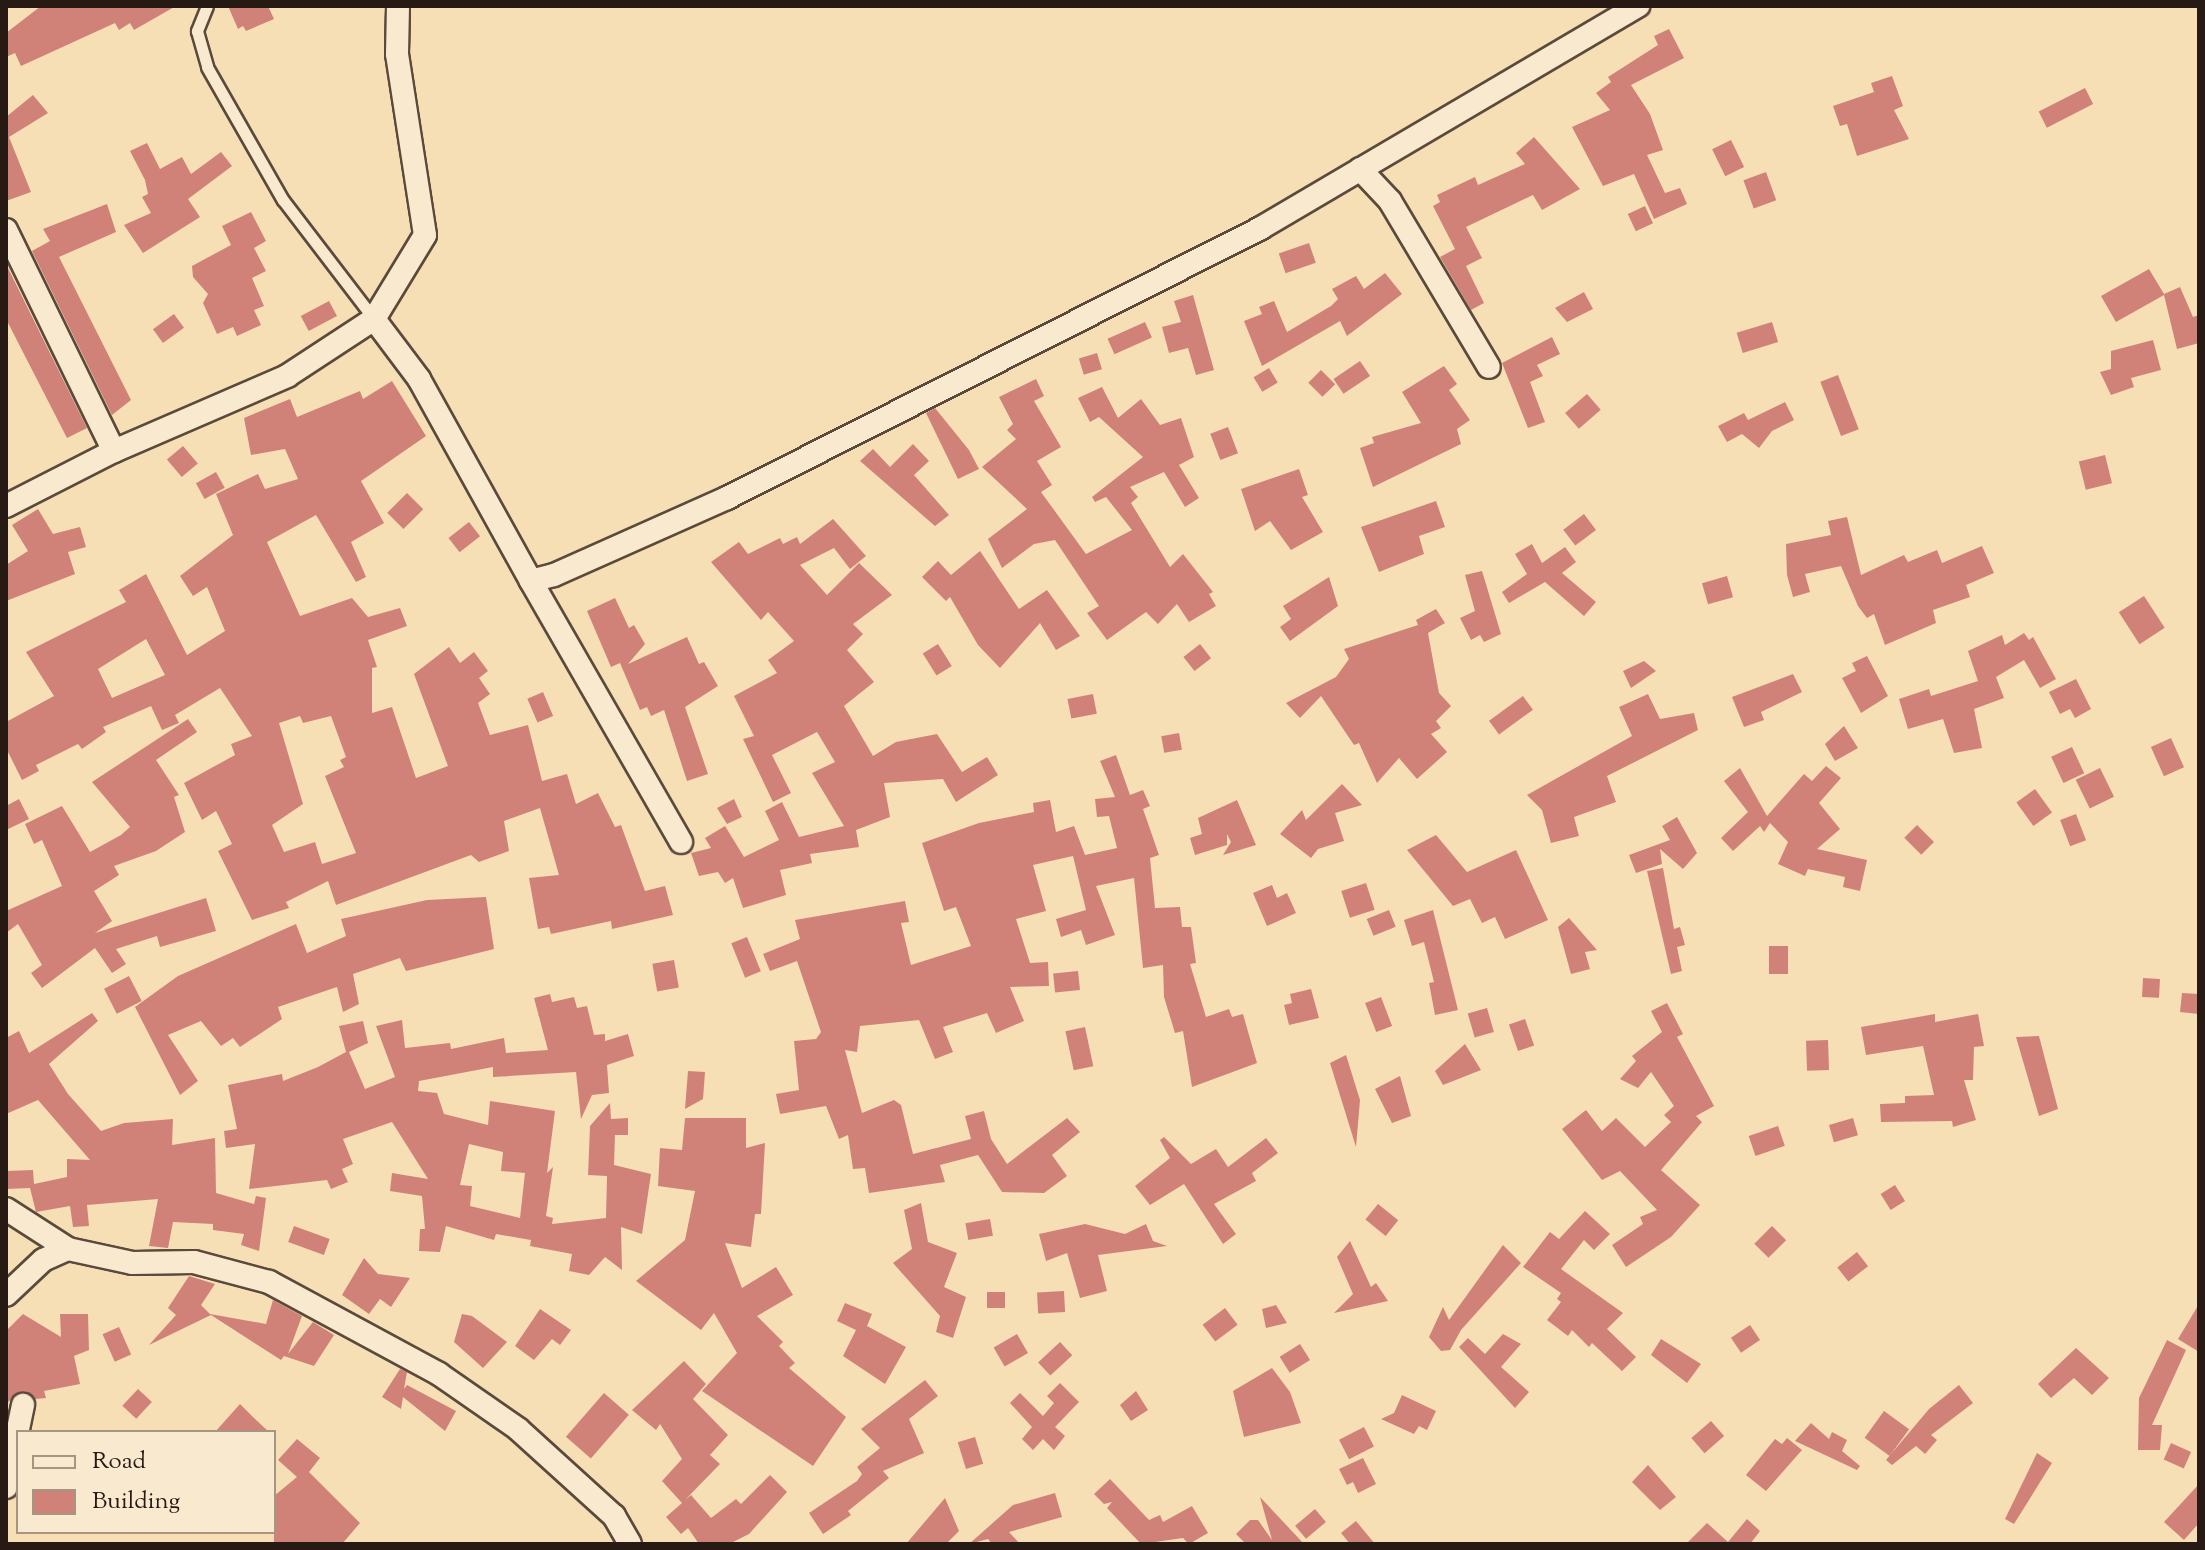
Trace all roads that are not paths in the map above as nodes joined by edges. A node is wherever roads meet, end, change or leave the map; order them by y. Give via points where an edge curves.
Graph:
1 (207, 6) edge
2 (398, 6) edge
3 (1638, 6) edge
4 (1360, 169) junction
5 (6, 230) edge
6 (374, 319) junction
7 (1489, 367) dead end
8 (114, 451) junction
9 (6, 506) edge
10 (531, 581) junction
11 (681, 842) dead end
12 (6, 1209) edge
13 (68, 1249) junction
14 (6, 1295) edge
15 (23, 1405) dead end
16 (18, 1430) edge
17 (16, 1439) edge
18 (6, 1487) edge
19 (630, 1544) edge

1 - 6 lane via 197,31 207,67 283,200
2 - 6 street via 397,54 425,235
3 - 4 street
4 - 7 street via 1390,201
4 - 10 street via 1261,228 809,458 596,559
5 - 8 street
6 - 8 street via 287,376
6 - 10 street via 419,379
8 - 9 street
10 - 11 street
12 - 13 street
13 - 14 street via 43,1260
13 - 19 street via 132,1263 194,1262 225,1269 269,1282 343,1319 439,1374 518,1429 614,1516
15 - 16 street
17 - 18 street

